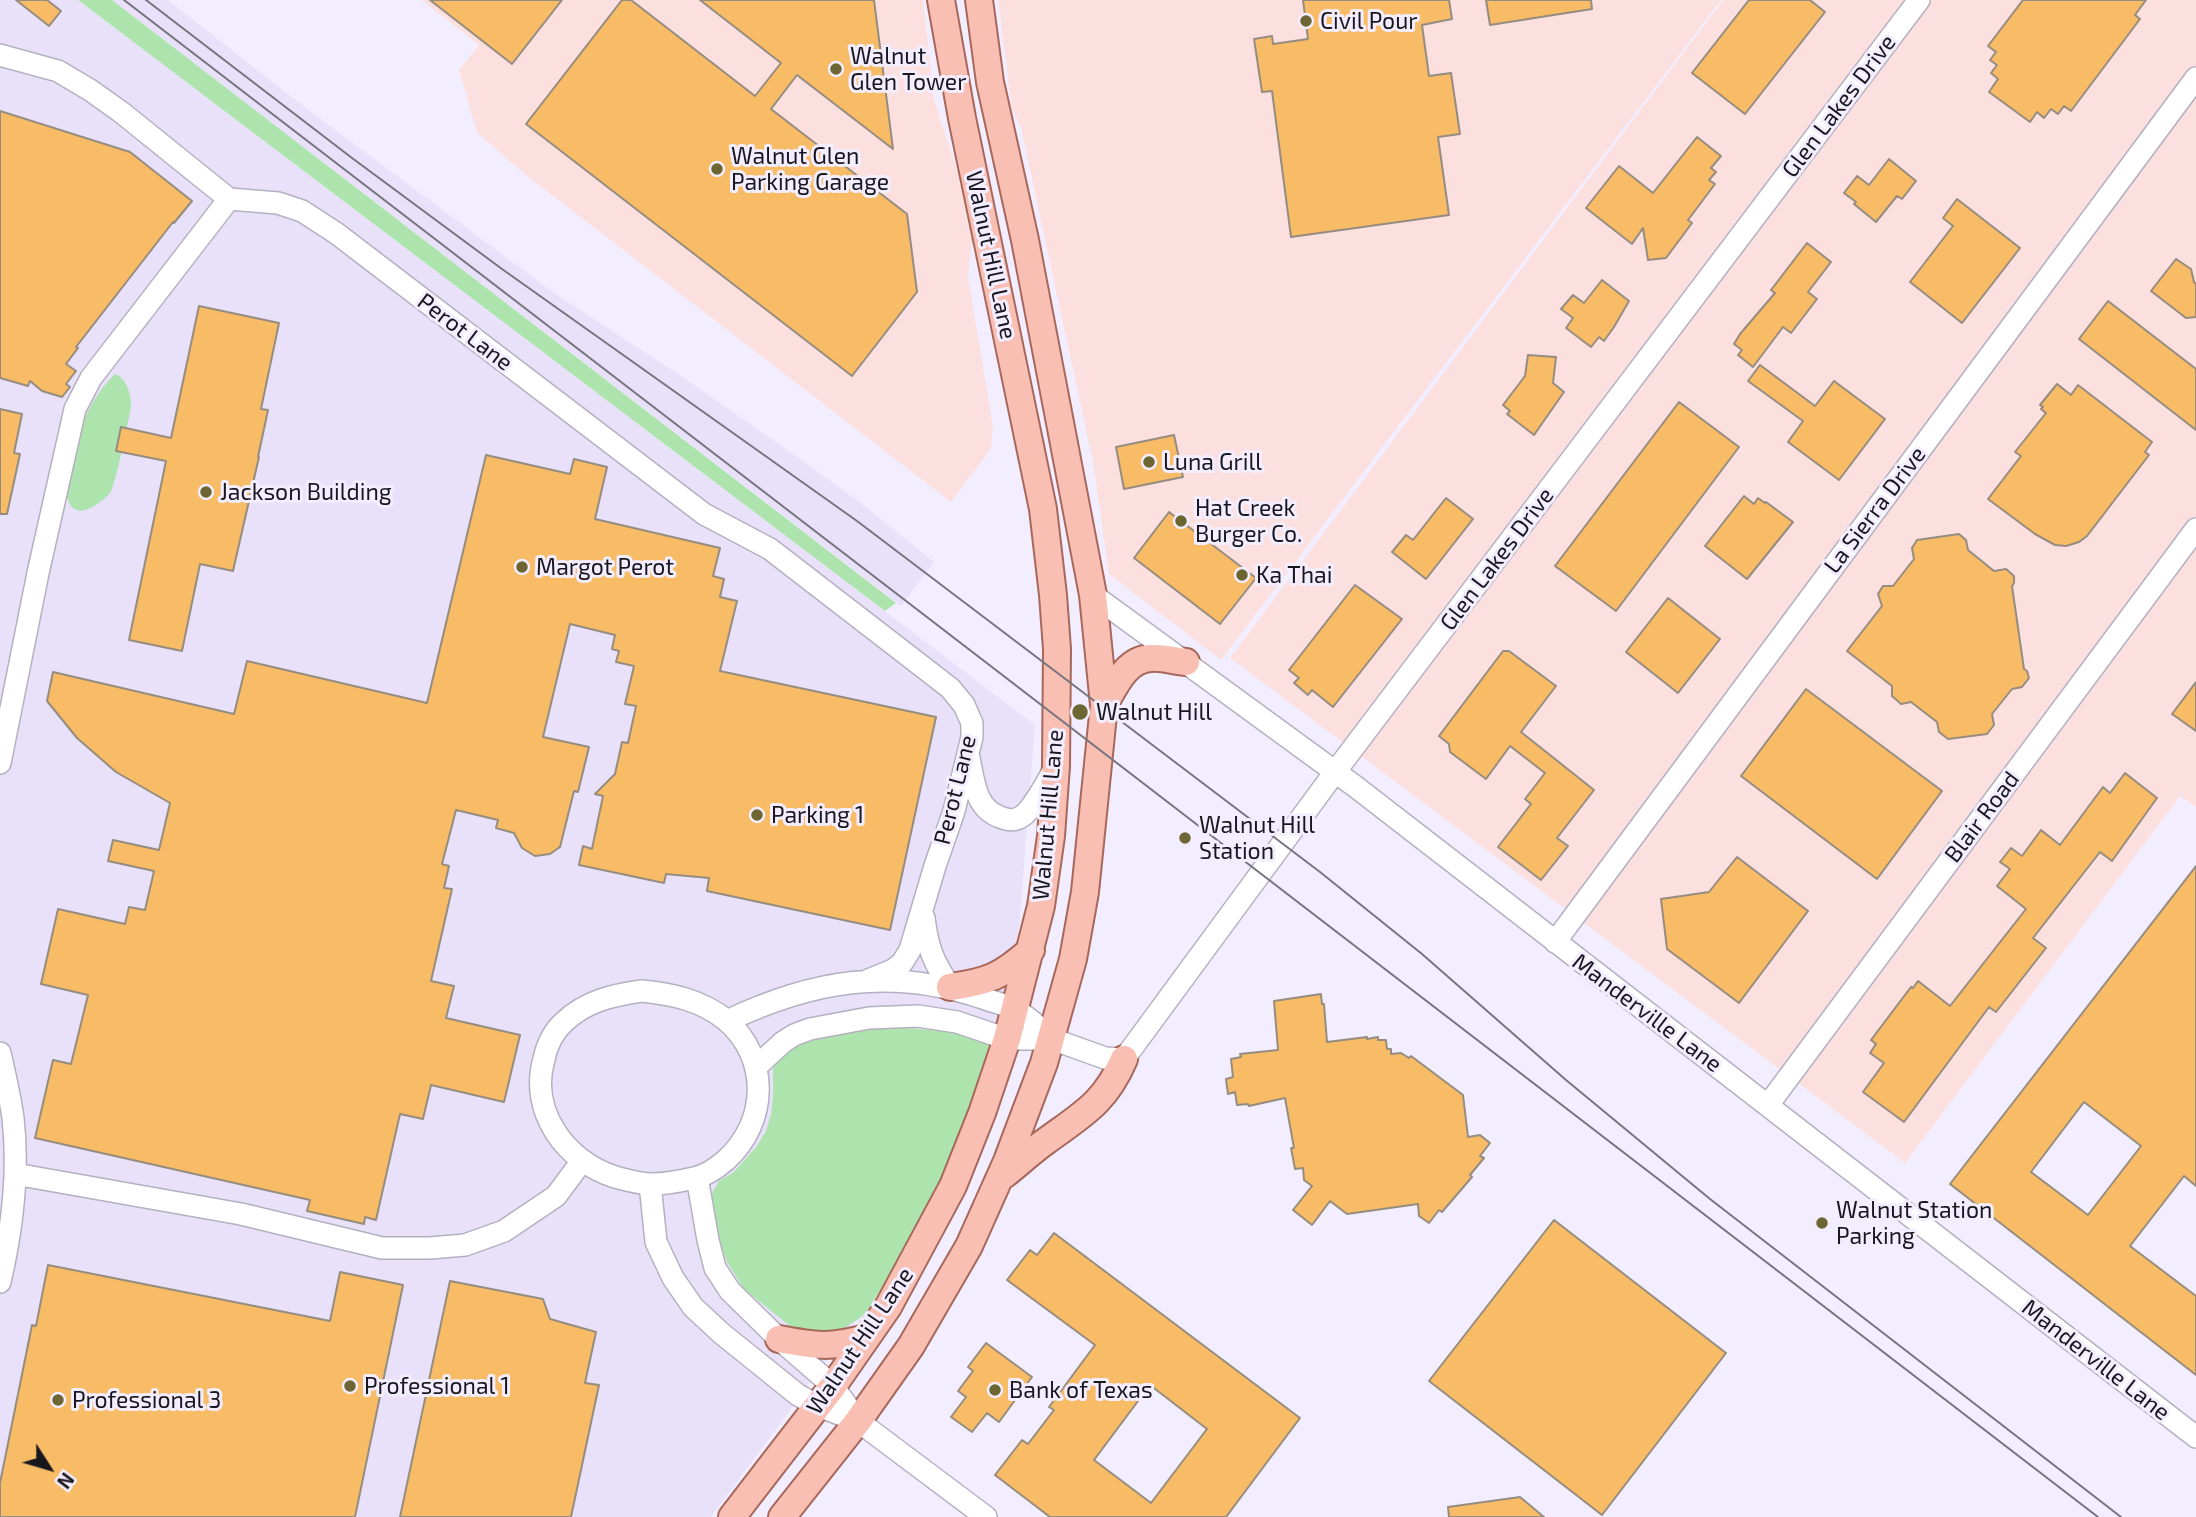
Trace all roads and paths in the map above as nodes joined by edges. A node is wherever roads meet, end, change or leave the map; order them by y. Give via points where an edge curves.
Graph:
1 (941, 0) edge
2 (979, 0) edge
3 (1919, 0) edge
4 (0, 55) edge
5 (2196, 78) edge
6 (229, 200) junction
7 (1025, 240) junction
8 (989, 245) junction
9 (1043, 509) junction
10 (2196, 529) edge
11 (1093, 595) junction
12 (1186, 662) junction
13 (6, 702) edge
14 (1104, 705) junction
15 (968, 753) junction
16 (0, 763) edge
17 (1056, 766) junction
18 (1335, 772) junction
19 (923, 911) junction
20 (1555, 942) junction
21 (1031, 950) junction
22 (866, 981) junction
23 (950, 987) junction
24 (1016, 1009) junction
25 (727, 1021) junction
26 (1052, 1039) junction
27 (1007, 1040) junction
28 (0, 1053) edge
29 (756, 1067) junction
30 (1121, 1067) junction
31 (1768, 1105) junction
32 (582, 1161) junction
33 (15, 1174) junction
34 (697, 1177) junction
35 (1000, 1179) junction
36 (650, 1184) junction
37 (0, 1282) edge
38 (866, 1338) junction
39 (779, 1339) junction
40 (825, 1396) junction
41 (858, 1421) junction
42 (2196, 1437) edge
43 (732, 1517) edge
44 (782, 1517) edge
45 (986, 1517) edge

1 - 8 main road, Walnut Hill Lane
2 - 7 main road, Walnut Hill Lane via 990,82
3 - 18 street, Glen Lakes Drive
4 - 6 street via 58,71 90,90
5 - 20 street, La Sierra Drive
6 - 13 street via 91,378 75,410
6 - 15 street, Perot Lane via 278,202 313,218 704,514 770,549 950,688 972,723
7 - 8 main road
7 - 11 main road, Walnut Hill Lane
8 - 9 main road, Walnut Hill Lane
9 - 11 main road via 1071,560 1076,580
9 - 17 main road, Walnut Hill Lane via 1057,649
10 - 31 street, Blair Road
11 - 12 street, Manderville Lane
11 - 14 main road, Walnut Hill Lane
12 - 14 main road via 1149,657 1131,665
12 - 18 street, Manderville Lane
13 - 16 street
14 - 26 main road, Walnut Hill Lane via 1085,892
15 - 17 street via 981,804 1004,819 1024,815
15 - 19 street, Perot Lane
17 - 21 main road, Walnut Hill Lane via 1051,836
18 - 20 street, Manderville Lane
18 - 30 street, Glen Lakes Drive
19 - 22 street, Perot Lane via 902,963
19 - 23 street via 927,944
20 - 31 street, Manderville Lane
21 - 23 main road via 998,976 979,984
21 - 24 main road, Walnut Hill Lane
22 - 23 street
22 - 25 street via 800,992
23 - 24 street
24 - 26 street
24 - 27 main road, Walnut Hill Lane
25 - 29 street via 746,1044
25 - 32 street via 687,999 642,991 598,1000 564,1022 545,1054 539,1077 541,1098 556,1134
26 - 27 street
26 - 30 street
26 - 35 main road, Walnut Hill Lane
27 - 29 street via 940,1018 869,1018 794,1035
27 - 38 main road, Walnut Hill Lane via 953,1186 893,1298
28 - 33 street via 13,1119
29 - 34 street via 759,1089 748,1134 736,1151
30 - 35 main road via 1094,1107
31 - 42 street, Manderville Lane
32 - 33 street via 556,1196 504,1231 465,1245 430,1248 382,1248 241,1214
32 - 36 street via 605,1174
33 - 37 street
34 - 36 street
34 - 39 street via 715,1268 730,1291
35 - 41 main road, Walnut Hill Lane via 947,1286
36 - 40 street via 656,1242 693,1307 798,1395
38 - 39 main road via 825,1346
38 - 40 main road, Walnut Hill Lane
39 - 40 street
40 - 41 street
40 - 43 main road, Walnut Hill Lane
41 - 44 main road, Walnut Hill Lane
41 - 45 street

